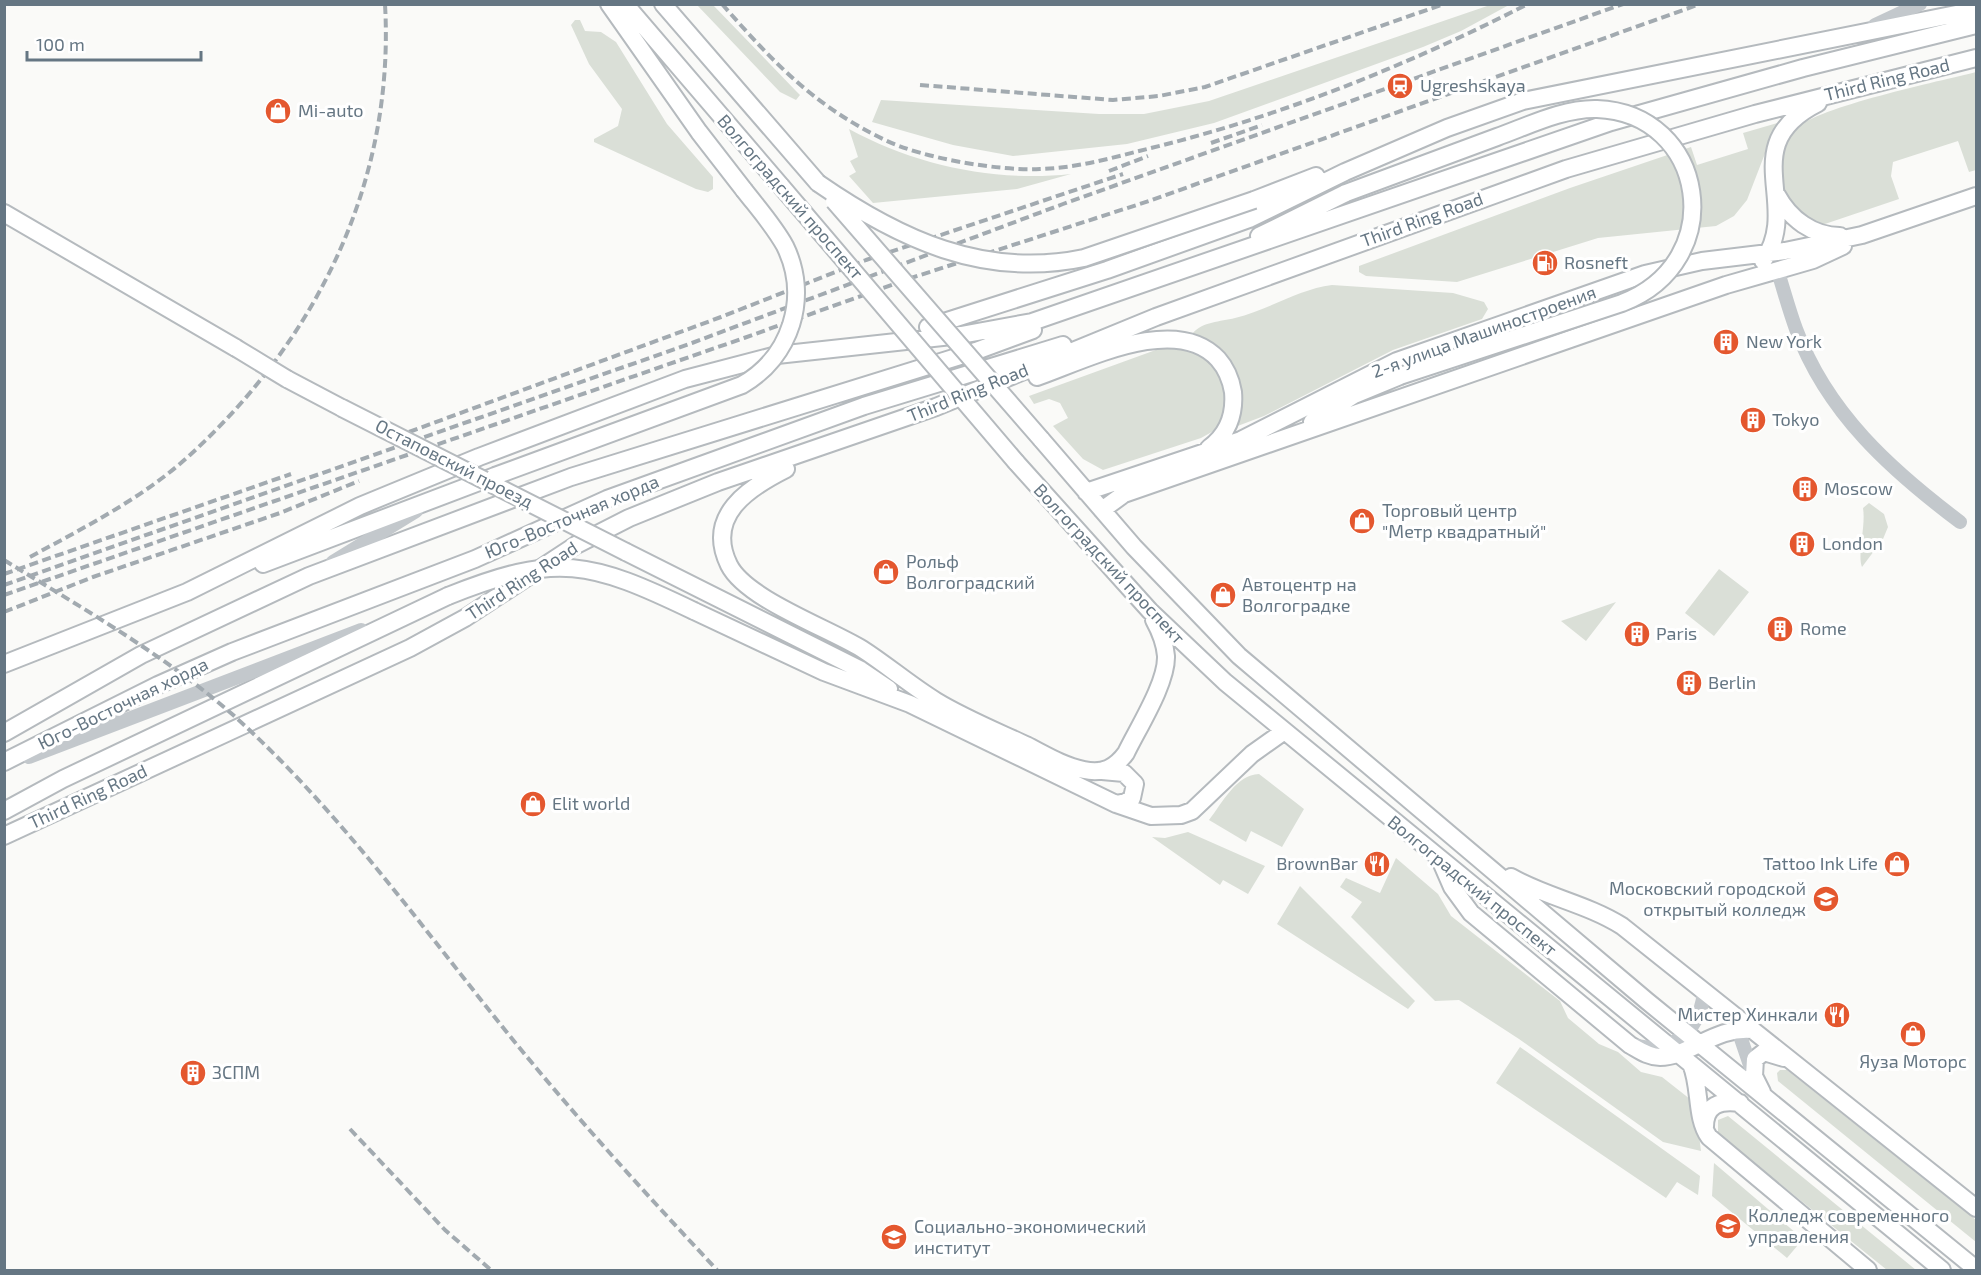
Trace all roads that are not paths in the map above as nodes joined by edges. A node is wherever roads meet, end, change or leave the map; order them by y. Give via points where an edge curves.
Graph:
1 (609, 4) edge
2 (625, 4) edge
3 (663, 4) edge
4 (1920, 4) edge
5 (1976, 8) edge
6 (1977, 25) edge
7 (1856, 33) junction
8 (1977, 58) edge
9 (1855, 88) junction
10 (1447, 128) junction
11 (818, 183) junction
12 (1773, 186) junction
13 (1977, 196) edge
14 (4, 213) edge
15 (1862, 235) junction
16 (1768, 254) junction
17 (1736, 257) junction
18 (1207, 262) junction
19 (1778, 272) junction
20 (1745, 277) junction
21 (1726, 285) junction
22 (1111, 297) junction
23 (1156, 317) junction
24 (811, 350) junction
25 (936, 407) junction
26 (1278, 421) junction
27 (1286, 438) junction
28 (840, 442) junction
29 (1199, 455) junction
30 (1086, 492) junction
31 (434, 501) junction
32 (1102, 510) junction
33 (1960, 522) dead end
34 (309, 576) junction
35 (187, 592) junction
36 (448, 596) junction
37 (1150, 611) junction
38 (69, 639) junction
39 (4, 664) edge
40 (4, 674) edge
41 (910, 704) junction
42 (1283, 732) junction
43 (4, 733) edge
44 (36, 750) junction
45 (4, 762) edge
46 (4, 766) edge
47 (1102, 771) junction
48 (1116, 804) junction
49 (4, 811) edge
50 (4, 836) edge
51 (1441, 860) junction
52 (1481, 860) junction
53 (1704, 992) junction
54 (1742, 1025) junction
55 (1693, 1038) junction
56 (1672, 1050) junction
57 (1788, 1059) junction
58 (1691, 1064) junction
59 (1754, 1076) junction
60 (1766, 1097) junction
61 (1740, 1103) junction
62 (1705, 1131) junction
63 (1977, 1208) edge
64 (1977, 1269) edge
65 (1868, 1270) edge
66 (1942, 1270) edge

1 - 31 main road, bridge via 699,132 779,235 795,275 793,321 775,358 742,385
2 - 37 main road, Волгоградский проспект, bridge via 1016,462
3 - 11 main road, Волгоградский проспект
4 - 7 street
5 - 7 main road
6 - 18 main road, Third Ring Road via 1803,68 1611,122
7 - 10 main road via 1555,93
8 - 9 main road, Third Ring Road
9 - 12 main road via 1816,104 1788,125 1774,154
9 - 23 main road, Third Ring Road via 1566,169
10 - 11 main road, bridge via 1428,131 1254,200 1062,263 987,262 938,248 866,215
10 - 24 main road via 1345,172 1267,212 1107,270 913,332
11 - 30 main road, Волгоградский проспект, bridge
12 - 15 main road via 1783,205 1808,227 1835,236
12 - 16 main road via 1778,218
13 - 15 main road, 2-я улица Машиностроения
14 - 41 main road, Остаповский проезд, bridge via 287,379 861,670
15 - 16 main road, 2-я улица Машиностроения
15 - 19 main road, 2-я улица Машиностроения via 1813,260
16 - 17 main road, 2-я улица Машиностроения
16 - 20 main road
17 - 20 main road via 1744,260
17 - 26 main road, 2-я улица Машиностроения via 1666,267 1397,361
18 - 22 main road, Third Ring Road
18 - 27 main road, bridge via 1346,193 1551,118 1596,109 1625,114 1651,127 1679,158 1690,185 1693,215 1686,244 1674,268 1654,288 1622,303 1400,376 1354,395
19 - 21 main road, 2-я улица Машиностроения
19 - 33 street via 1810,361 1843,414 1892,468
20 - 21 main road
21 - 27 main road, 2-я улица Машиностроения
22 - 24 main road, Third Ring Road via 999,329
22 - 34 main road, Юго-Восточная хорда via 976,351 572,477
23 - 25 main road, Third Ring Road
23 - 44 main road, Юго-Восточная хорда via 864,406 607,499 475,559 232,652 158,685
24 - 35 main road, Third Ring Road via 749,360 685,379 479,457 360,506
25 - 28 main road, Third Ring Road
25 - 29 main road via 950,406 1142,341 1177,338 1214,354 1232,387 1233,410 1225,431
26 - 27 main road
26 - 29 main road, 2-я улица Машиностроения
27 - 32 main road, 2-я улица Машиностроения via 1124,494
28 - 47 main road via 756,484 734,504 724,540 725,554 736,576 763,597 861,649 937,702 1071,767
28 - 50 main road, Third Ring Road via 718,482 629,518 576,545 440,632
29 - 30 main road, 2-я улица Машиностроения
30 - 32 main road, Волгоградский проспект
31 - 34 street
31 - 35 main road
32 - 52 main road, Волгоградский проспект via 1239,656
34 - 43 main road, Юго-Восточная хорда via 141,655
35 - 38 main road, Third Ring Road
36 - 41 main road, bridge via 516,572 571,567 625,579 824,672
36 - 44 street
36 - 49 main road via 63,779
37 - 42 main road, Волгоградский проспект
37 - 47 main road via 1164,644 1163,674 1126,753
38 - 39 main road, Third Ring Road
38 - 40 main road
41 - 48 main road
42 - 48 main road via 1252,754 1192,811 1152,816
42 - 51 main road, Волгоградский проспект
44 - 45 main road, Юго-Восточная хорда
44 - 46 street
47 - 48 main road via 1124,774 1135,784 1132,798
51 - 56 main road, Волгоградский проспект
51 - 56 main road via 1452,887 1471,913 1630,1045 1661,1057
52 - 53 main road, Волгоградский проспект via 1522,883 1602,913
52 - 55 main road, Волгоградский проспект
53 - 54 main road, Волгоградский проспект
53 - 55 street
54 - 55 main road
54 - 57 main road, Волгоградский проспект
54 - 59 street
55 - 56 main road
55 - 60 main road, Волгоградский проспект
56 - 58 main road, Волгоградский проспект
57 - 59 main road via 1772,1053 1758,1055 1753,1065
57 - 63 main road, Волгоградский проспект
58 - 61 main road, Волгоградский проспект
58 - 62 main road via 1697,1077
59 - 60 main road
60 - 64 main road, Волгоградский проспект
61 - 62 main road via 1714,1104 1706,1116
61 - 66 main road, Волгоградский проспект
62 - 65 main road via 1723,1151

